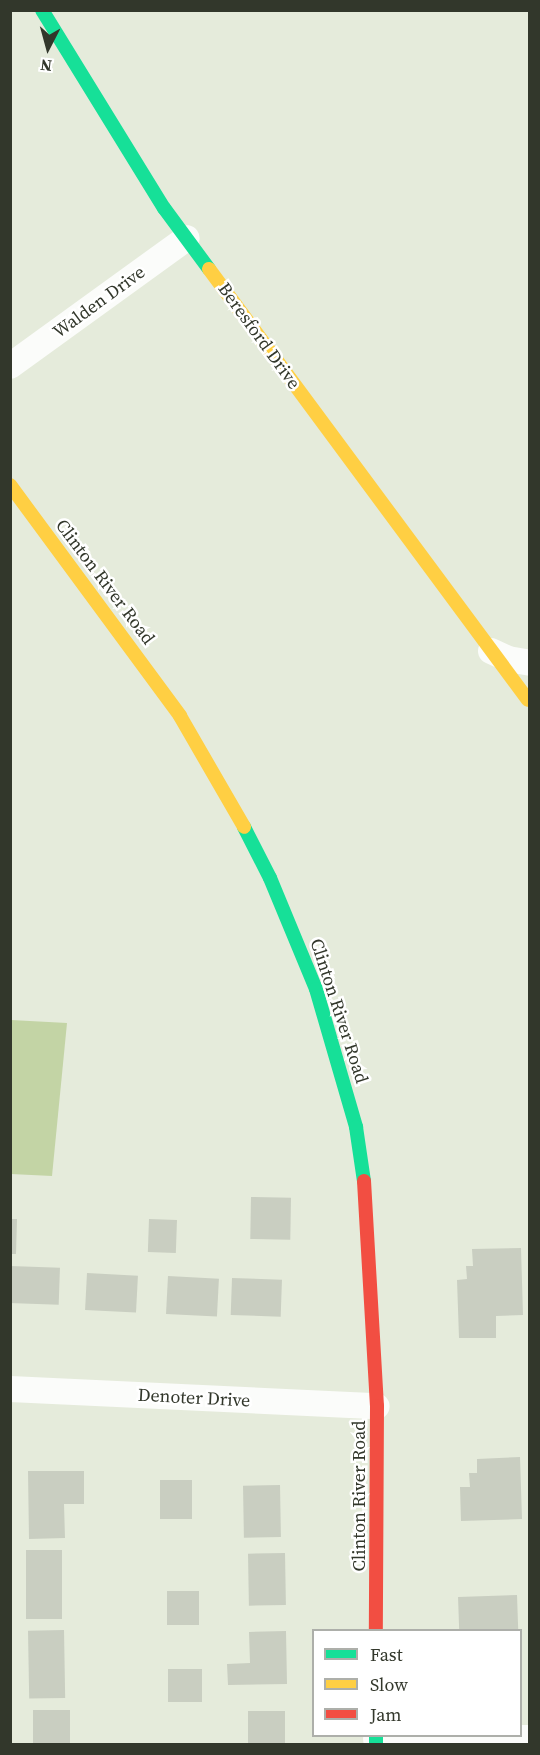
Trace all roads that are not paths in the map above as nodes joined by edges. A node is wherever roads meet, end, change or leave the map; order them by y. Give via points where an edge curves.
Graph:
1 (42, 10) edge
2 (186, 238) junction
3 (10, 366) edge
4 (10, 486) edge
5 (490, 651) junction
6 (530, 663) edge
7 (529, 697) edge
8 (10, 1389) edge
9 (377, 1406) junction
10 (376, 1629) edge
11 (530, 1738) edge
12 (376, 1740) edge

1 - 2 street, Beresford Drive
2 - 3 street, Walden Drive
2 - 5 street, Beresford Drive
4 - 9 street, Clinton River Road via 180,716 234,807 303,956 356,1127 367,1198
5 - 6 street
5 - 7 street, Beresford Drive
8 - 9 street, Denoter Drive
9 - 10 street, Clinton River Road
11 - 12 street

